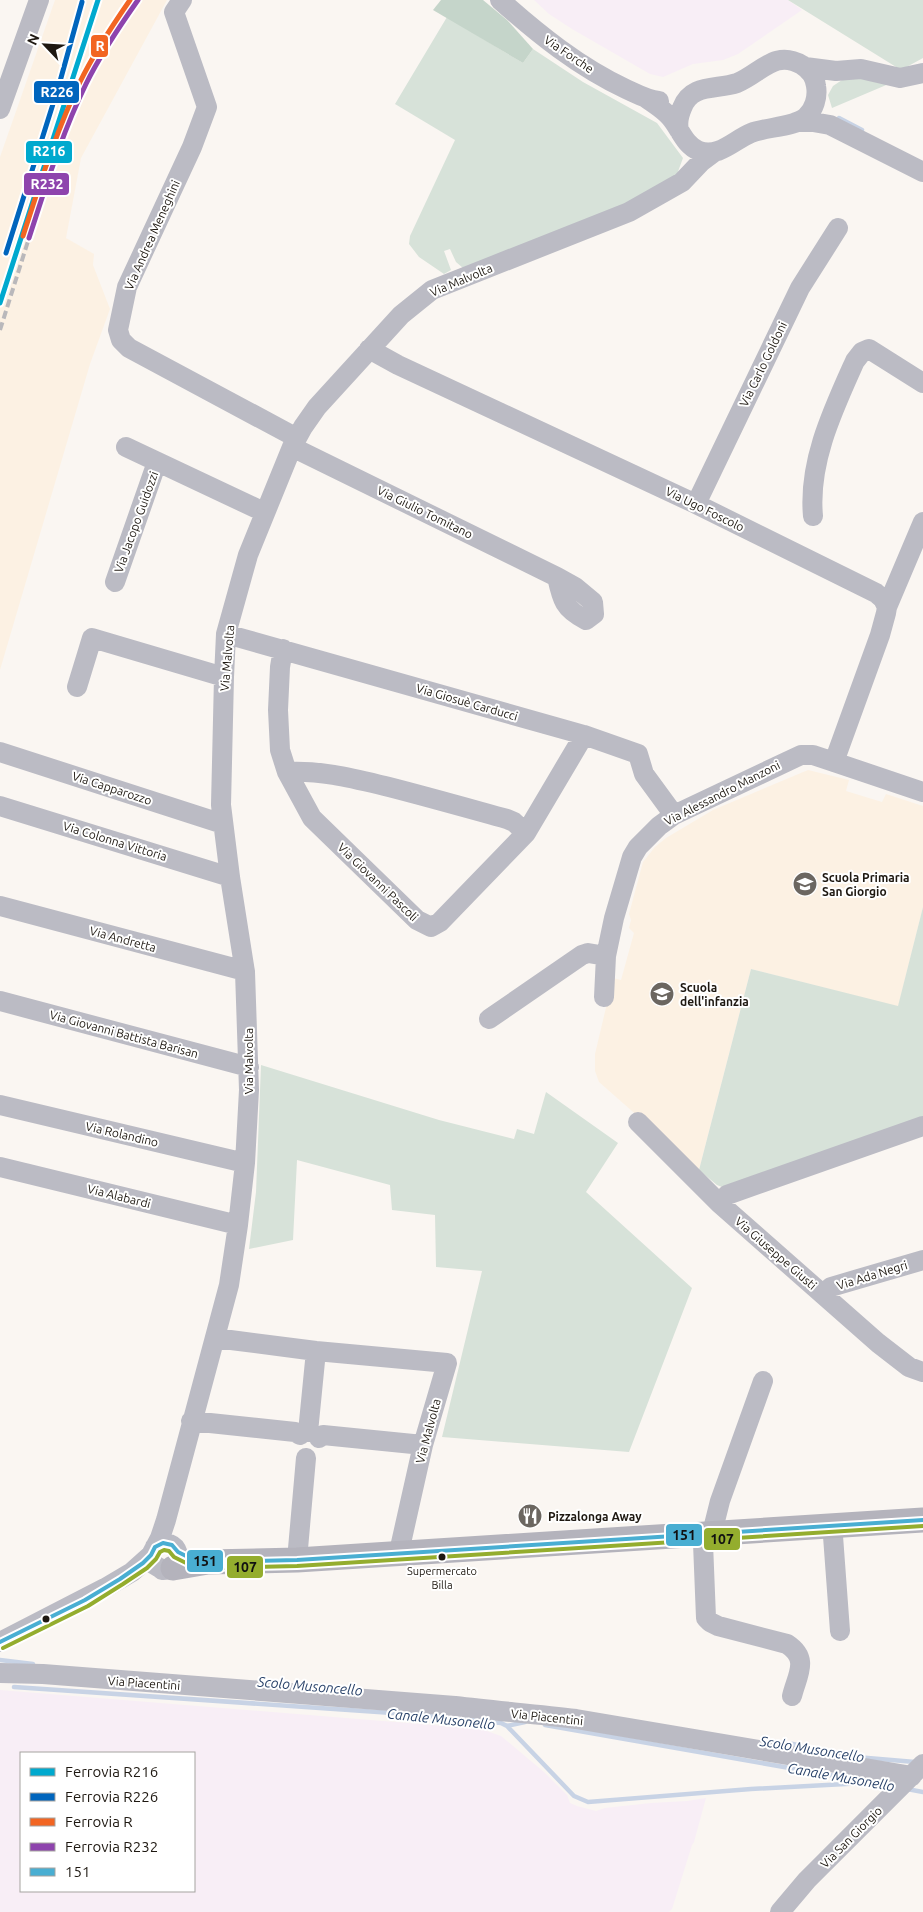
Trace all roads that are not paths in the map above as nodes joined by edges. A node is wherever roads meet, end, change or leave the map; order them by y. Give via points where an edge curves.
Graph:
1 (40, 0) edge
2 (182, 0) edge
3 (500, 0) edge
4 (805, 67) junction
5 (836, 71) junction
6 (923, 72) edge
7 (646, 98) junction
8 (687, 98) junction
9 (816, 98) junction
10 (0, 109) edge
11 (796, 122) junction
12 (830, 125) junction
13 (683, 136) junction
14 (713, 153) junction
15 (923, 172) edge
16 (687, 177) junction
17 (838, 228) dead end
18 (369, 349) junction
19 (923, 383) edge
20 (294, 442) junction
21 (126, 447) dead end
22 (157, 462) junction
23 (696, 504) junction
24 (264, 512) junction
25 (813, 516) dead end
26 (921, 533) edge
27 (558, 577) dead end
28 (114, 582) dead end
29 (887, 607) junction
30 (226, 634) junction
31 (283, 649) junction
32 (224, 677) junction
33 (77, 687) dead end
34 (584, 735) junction
35 (0, 752) edge
36 (834, 762) junction
37 (287, 772) junction
38 (923, 792) edge
39 (0, 806) edge
40 (674, 815) junction
41 (223, 824) junction
42 (526, 833) junction
43 (230, 877) junction
44 (0, 906) edge
45 (606, 956) junction
46 (245, 971) junction
47 (604, 997) dead end
48 (0, 1001) edge
49 (489, 1019) dead end
50 (249, 1066) junction
51 (0, 1105) edge
52 (638, 1122) dead end
53 (923, 1126) edge
54 (245, 1163) junction
55 (0, 1167) edge
56 (719, 1203) junction
57 (238, 1225) junction
58 (923, 1260) edge
59 (823, 1294) junction
60 (215, 1338) junction
61 (316, 1351) junction
62 (923, 1372) edge
63 (762, 1381) dead end
64 (191, 1421) junction
65 (309, 1435) junction
66 (423, 1445) junction
67 (923, 1520) edge
68 (709, 1534) junction
69 (833, 1536) dead end
70 (399, 1552) junction
71 (165, 1556) junction
72 (297, 1560) junction
73 (840, 1631) dead end
74 (0, 1642) edge
75 (0, 1673) edge
76 (792, 1696) dead end
77 (915, 1772) edge
78 (780, 1912) edge

1 - 10 street
2 - 20 street, Via Andrea Meneghini via 174,12 206,107 192,147 126,287 119,319 120,340
3 - 7 street, Via Forche via 564,53 613,83
4 - 5 street
4 - 8 street, Via Forche via 787,58 774,61 737,83 700,89
4 - 9 street via 815,80
5 - 6 street via 861,68 900,78
5 - 9 street via 823,84
7 - 8 street, Via Forche via 661,102
7 - 13 street, Via Forche via 666,113
8 - 13 street via 679,114
9 - 11 street via 806,118
9 - 12 street
11 - 12 street, Via Malvolta
11 - 14 street, Via Malvolta via 757,131
12 - 15 street
13 - 14 street via 701,151
13 - 16 street via 690,165
14 - 16 street, Via Malvolta
16 - 18 street, Via Malvolta via 629,212 432,290 401,315
17 - 23 street, Via Carlo Goldoni via 800,288
18 - 20 street, Via Malvolta via 317,407
18 - 23 street, Via Ugo Foscolo
19 - 25 street via 869,349 862,352 827,428 819,454 812,493
20 - 24 street, Via Malvolta
20 - 27 street, Via Giulio Tomitano
21 - 22 street, Via Jacopo Guidozzi
22 - 24 street, Via Jacopo Guidozzi
22 - 28 street, Via Jacopo Guidozzi
23 - 29 street, Via Ugo Foscolo via 876,593
24 - 30 street, Via Malvolta
26 - 29 street
29 - 36 street
30 - 31 street, Via Giosuè Carducci
30 - 32 street, Via Malvolta
31 - 34 street, Via Giosuè Carducci
31 - 37 street, Via Giovanni Pascoli via 278,710 280,750
32 - 33 street via 92,638
32 - 41 street, Via Malvolta
34 - 40 street, Via Giosuè Carducci via 638,754 644,774
34 - 42 street, Via Giovanni Pascoli
35 - 41 street, Via Capparozzo
36 - 38 street, Via Alessandro Manzoni
36 - 40 street, Via Alessandro Manzoni via 801,755
37 - 42 street via 320,772 402,791 507,819
37 - 42 street, Via Giovanni Pascoli via 312,818 417,920 431,926 440,922
39 - 43 street, Via Colonna Vittoria
40 - 45 street, Via Alessandro Manzoni via 646,836 632,857
41 - 43 street, Via Malvolta
43 - 46 street, Via Malvolta
44 - 46 street, Via Andretta
45 - 47 street, Via Alessandro Manzoni
45 - 49 street via 582,955
46 - 50 street, Via Malvolta
48 - 50 street, Via Giovanni Battista Barisan
50 - 54 street, Via Malvolta
51 - 54 street, Via Rolandino
52 - 56 street, Via Giuseppe Giusti
53 - 56 street via 727,1195
54 - 57 street, Via Malvolta
55 - 57 street, Via Alabardi
56 - 59 street, Via Giuseppe Giusti
57 - 60 street, Via Malvolta via 229,1285
58 - 59 street, Via Ada Negri via 831,1287
59 - 62 street, Via Giuseppe Giusti via 909,1367
60 - 61 street, Via Malvolta
60 - 64 street, Via Malvolta
61 - 65 street
61 - 66 street, Via Malvolta via 447,1363
63 - 68 street
64 - 65 street
64 - 71 street, Via Malvolta via 166,1520
65 - 66 street
65 - 72 street via 297,1438 295,1447 299,1455 306,1458
66 - 70 street, Via Malvolta
67 - 68 main road
68 - 70 main road
68 - 76 street via 704,1550 706,1618 718,1626 787,1644 796,1650 800,1672
69 - 73 street
70 - 72 main road
71 - 72 main road via 208,1562
71 - 74 street
75 - 77 street, Via Piacentini via 537,1714
77 - 78 street, Via San Giorgio via 807,1880

